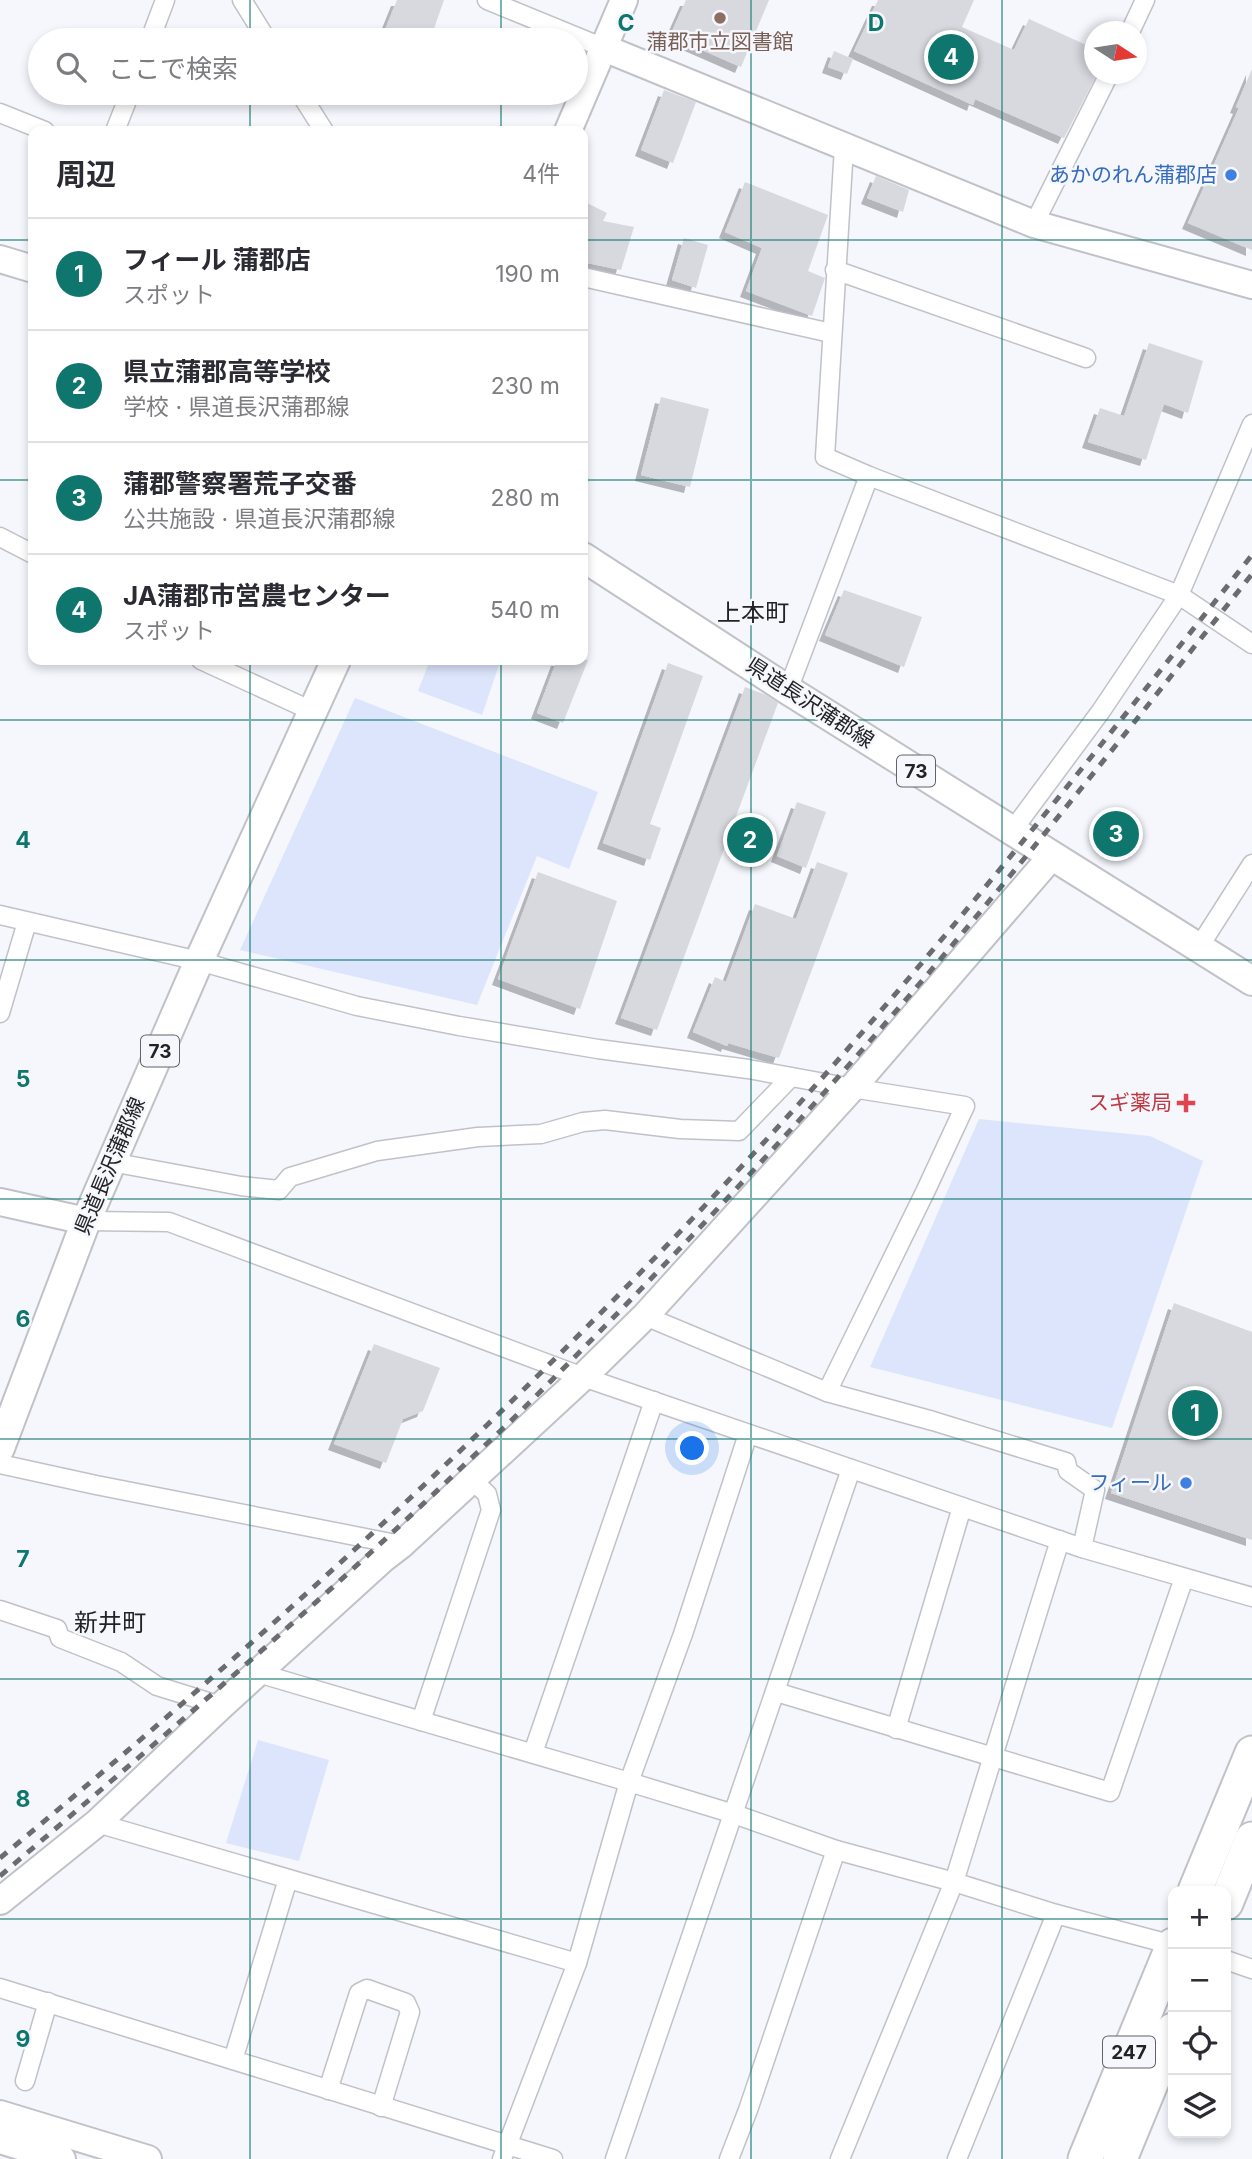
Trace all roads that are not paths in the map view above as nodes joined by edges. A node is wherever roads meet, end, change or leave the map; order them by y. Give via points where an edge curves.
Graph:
1 (165, 0) edge
2 (242, 0) edge
3 (487, 0) edge
4 (624, 0) edge
5 (1143, 1) edge
6 (1134, 21) edge
7 (154, 28) edge
8 (260, 28) edge
9 (557, 28) edge
10 (588, 41) edge
11 (604, 47) junction
12 (588, 84) edge
13 (1104, 84) edge
14 (125, 105) edge
15 (308, 105) edge
16 (579, 105) edge
17 (0, 113) edge
18 (32, 126) edge
19 (117, 126) edge
20 (321, 126) edge
21 (570, 126) edge
22 (844, 147) junction
23 (1034, 224) junction
24 (0, 258) edge
25 (28, 267) edge
26 (835, 270) junction
27 (588, 278) edge
28 (1252, 285) edge
29 (831, 333) junction
30 (1086, 358) dead end
31 (1252, 424) edge
32 (869, 476) junction
33 (0, 537) edge
34 (28, 551) edge
35 (588, 555) edge
36 (1179, 595) junction
37 (1252, 644) edge
38 (212, 665) edge
39 (334, 665) edge
40 (788, 690) junction
41 (312, 711) junction
42 (1012, 831) junction
43 (1052, 856) junction
44 (1252, 864) edge
45 (0, 915) edge
46 (27, 922) junction
47 (1199, 947) junction
48 (199, 961) junction
49 (1252, 981) edge
50 (0, 1013) edge
51 (791, 1077) junction
52 (852, 1088) junction
53 (111, 1163) junction
54 (0, 1202) edge
55 (86, 1221) junction
56 (645, 1316) junction
57 (583, 1377) junction
58 (827, 1392) junction
59 (654, 1401) junction
60 (748, 1434) junction
61 (0, 1448) edge
62 (0, 1464) edge
63 (851, 1469) junction
64 (472, 1480) junction
65 (962, 1507) junction
66 (1060, 1540) junction
67 (401, 1545) junction
68 (1082, 1548) junction
69 (1184, 1578) junction
70 (1252, 1597) edge
71 (0, 1610) edge
72 (258, 1673) junction
73 (776, 1692) junction
74 (220, 1706) junction
75 (421, 1721) junction
76 (896, 1728) junction
77 (533, 1753) junction
78 (1252, 1753) edge
79 (993, 1758) junction
80 (629, 1782) junction
81 (734, 1814) junction
82 (97, 1823) junction
83 (1252, 1839) edge
84 (836, 1850) junction
85 (288, 1878) junction
86 (954, 1882) junction
87 (1197, 1886) edge
88 (1231, 1891) edge
89 (0, 1901) edge
90 (1056, 1914) junction
91 (1168, 1944) edge
92 (1171, 1949) edge
93 (1231, 1962) edge
94 (577, 1963) junction
95 (1252, 1969) edge
96 (0, 1988) edge
97 (48, 2002) junction
98 (1168, 2042) edge
99 (233, 2060) junction
100 (25, 2081) dead end
101 (328, 2090) junction
102 (381, 2107) junction
103 (0, 2114) edge
104 (0, 2140) edge
105 (504, 2153) edge
106 (62, 2159) edge
107 (148, 2159) edge
108 (553, 2159) edge
109 (615, 2159) edge
110 (729, 2159) edge
111 (840, 2159) edge
112 (957, 2159) edge
113 (1086, 2159) edge
114 (1120, 2159) edge

1 - 7 street
2 - 8 street
3 - 9 street
4 - 11 street
5 - 6 street
10 - 11 street
11 - 12 street
11 - 22 street
13 - 23 street
14 - 19 street
15 - 20 street
16 - 21 street
17 - 18 street
22 - 23 street
22 - 26 street
23 - 28 street
24 - 25 street
26 - 29 street
26 - 30 street
27 - 29 street
29 - 32 street via 825,457
31 - 36 street
32 - 36 street
32 - 40 street
33 - 34 street
35 - 40 main road, 県道長沢蒲郡線 / 73
36 - 37 street
36 - 42 street
38 - 41 street
39 - 41 main road, 県道長沢蒲郡線 / 73
40 - 42 main road, 県道長沢蒲郡線 / 73
41 - 48 main road, 県道長沢蒲郡線 / 73
42 - 43 main road, 県道長沢蒲郡線 / 73
43 - 47 main road, 県道長沢蒲郡線 / 73
43 - 52 street
44 - 47 street
45 - 46 street
46 - 48 street
46 - 50 street
47 - 49 main road, 県道長沢蒲郡線 / 73
48 - 51 street via 370,1009
48 - 53 main road, 県道長沢蒲郡線 / 73
51 - 52 street
51 - 53 street via 739,1131 583,1122 541,1134 377,1151 290,1177 279,1189
52 - 56 street
52 - 58 street via 965,1106
53 - 55 main road, 県道長沢蒲郡線 / 73
54 - 55 street
55 - 57 street via 169,1222
55 - 61 main road, 県道長沢蒲郡線 / 73
56 - 57 street
56 - 58 street
57 - 59 street
57 - 64 street
58 - 68 street via 1066,1462 1068,1471 1095,1490
59 - 60 street
59 - 77 street
60 - 63 street
60 - 80 street
62 - 67 street
63 - 65 street
63 - 73 street
64 - 67 street
64 - 75 street via 487,1494 491,1510
65 - 66 street
65 - 76 street
66 - 68 street
66 - 79 street
67 - 72 street
68 - 69 street
69 - 70 street
69 - 79 street via 1110,1792
71 - 74 street via 57,1629 60,1637 121,1662 157,1686
72 - 74 street
72 - 75 street
73 - 76 street
73 - 81 street
74 - 82 street
75 - 77 street
76 - 79 street
77 - 80 street
78 - 87 highway
79 - 86 street
80 - 81 street
80 - 94 street
81 - 84 street
81 - 109 street
82 - 85 street
82 - 89 street
83 - 88 highway
84 - 86 street
84 - 110 street
85 - 94 street
85 - 99 street
86 - 90 street
86 - 111 street
90 - 91 street
90 - 112 street
92 - 113 highway, 247
93 - 95 street
94 - 105 street
96 - 97 street
97 - 99 street
97 - 100 street
98 - 114 highway, 247
99 - 101 street
101 - 102 street
101 - 102 street via 359,1993 368,1989 406,2003 410,2012
102 - 105 street
103 - 107 street
104 - 106 street
105 - 108 street

